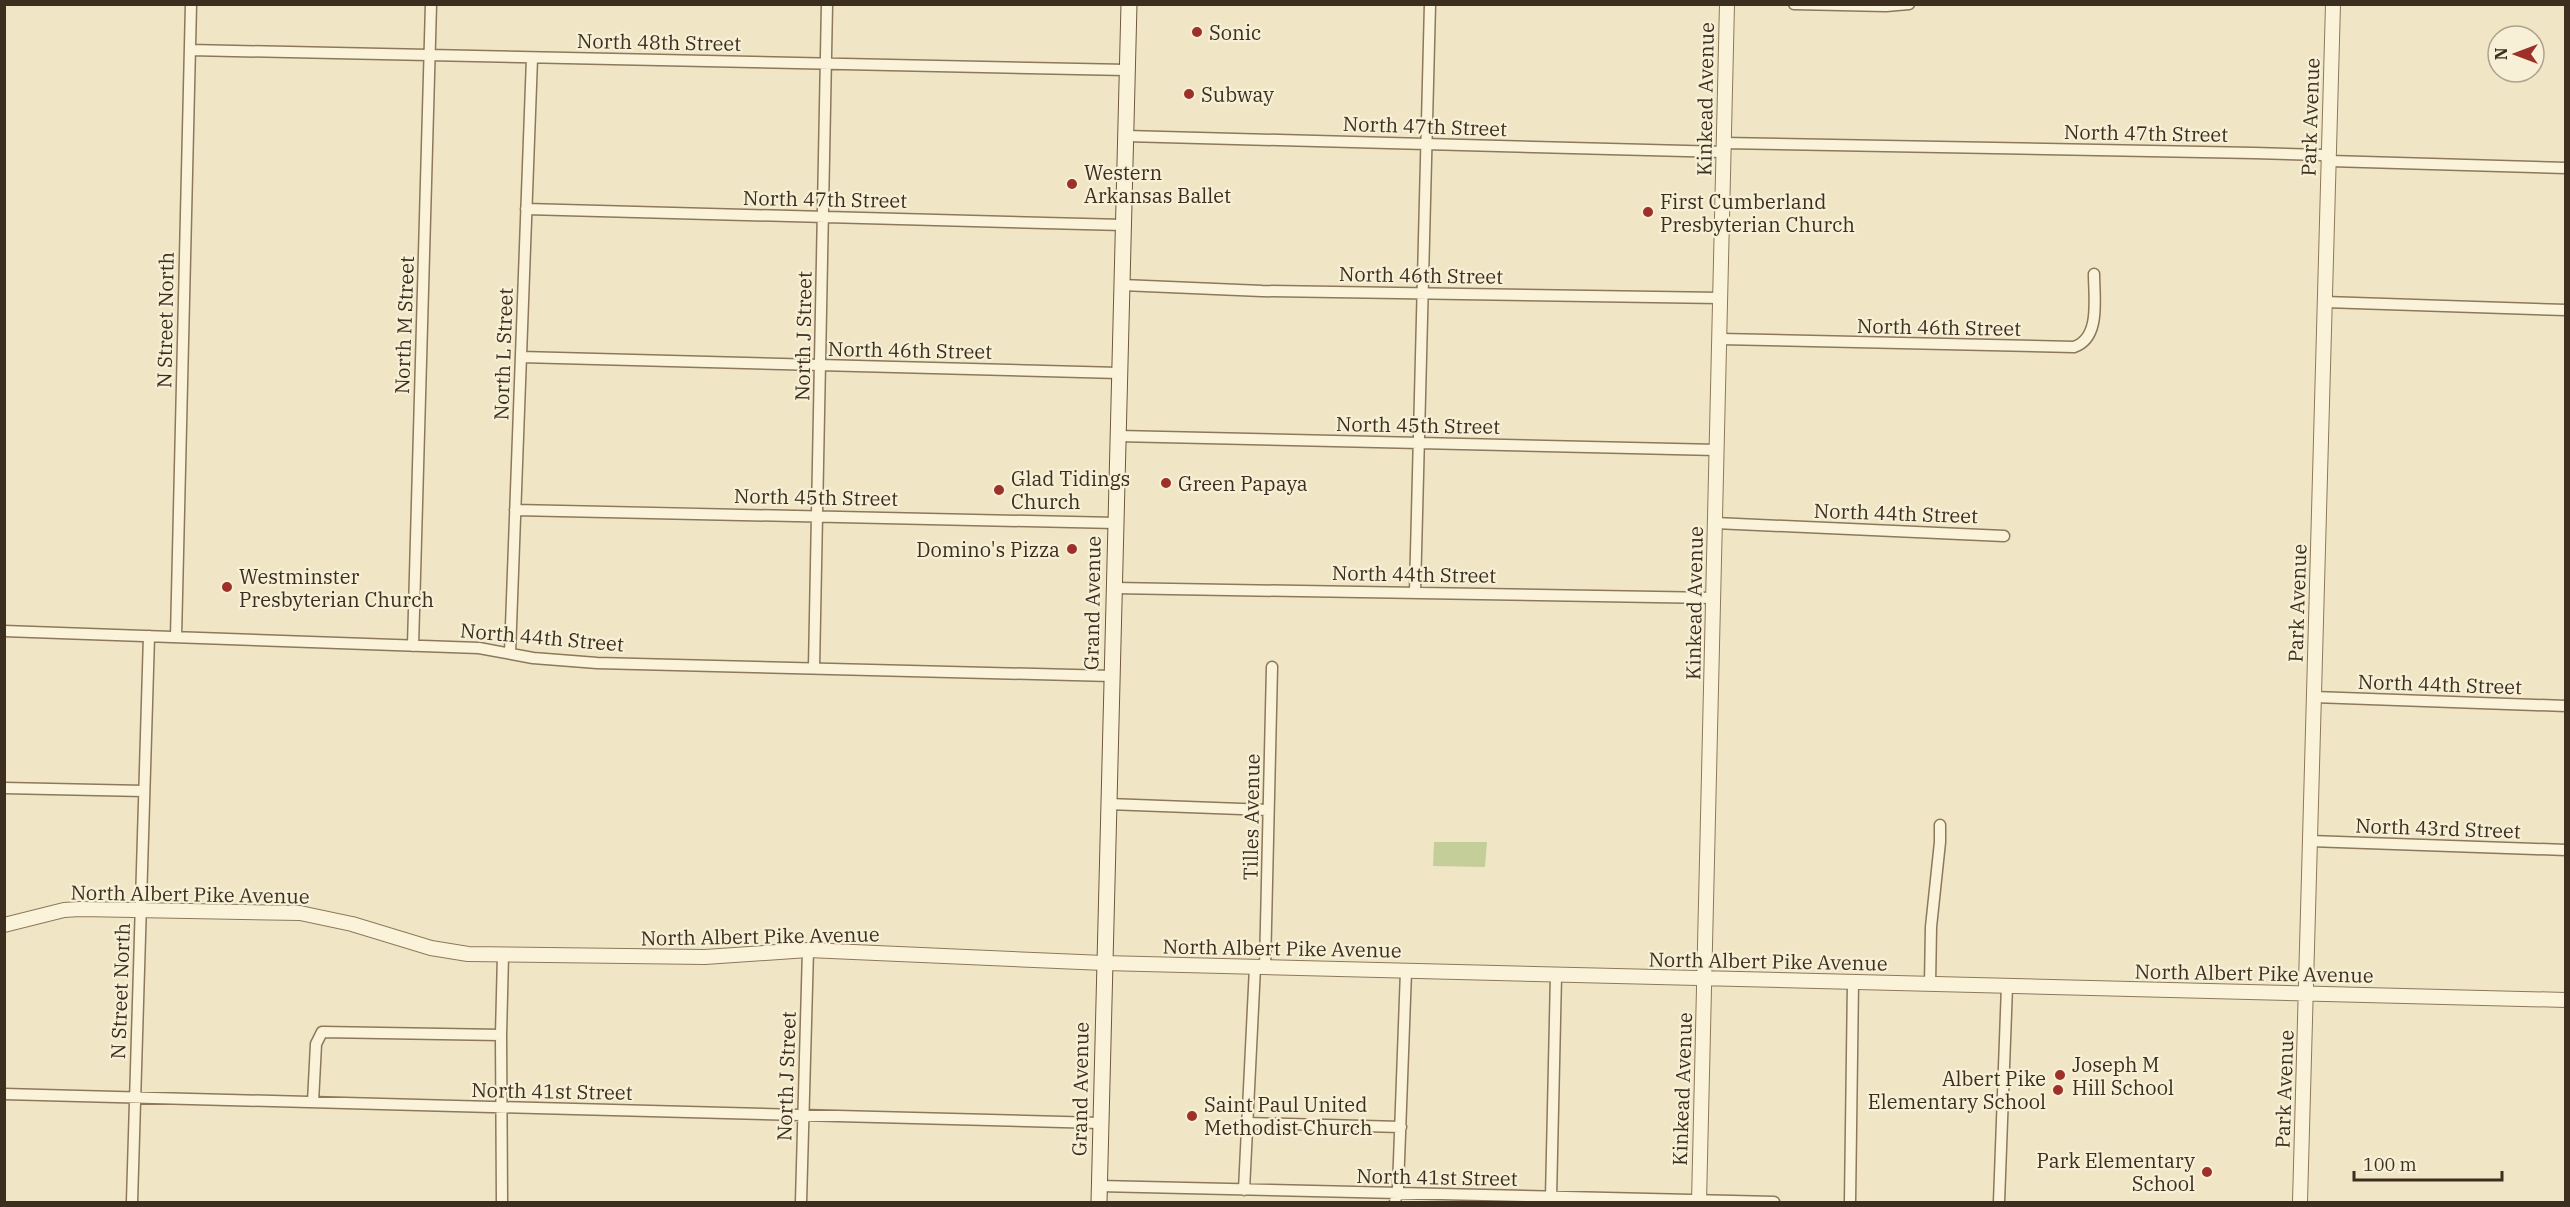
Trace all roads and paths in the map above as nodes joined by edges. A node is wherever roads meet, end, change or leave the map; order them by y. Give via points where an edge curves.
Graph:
1 (191, 4) edge
2 (431, 4) edge
3 (827, 4) edge
4 (1129, 4) edge
5 (1430, 4) edge
6 (1727, 4) edge
7 (1794, 4) edge
8 (1909, 4) edge
9 (2333, 4) edge
10 (190, 50) junction
11 (429, 55) junction
12 (532, 57) junction
13 (826, 64) junction
14 (1127, 70) junction
15 (1126, 136) junction
16 (1426, 144) junction
17 (1724, 148) junction
18 (2329, 158) junction
19 (2565, 168) edge
20 (526, 209) junction
21 (823, 217) junction
22 (1124, 225) junction
23 (2094, 274) dead end
24 (1122, 285) junction
25 (1421, 293) junction
26 (1720, 298) junction
27 (2325, 302) junction
28 (2565, 310) edge
29 (1720, 339) junction
30 (521, 357) junction
31 (820, 367) junction
32 (1119, 373) junction
33 (1118, 436) junction
34 (1419, 443) junction
35 (1717, 450) junction
36 (515, 510) junction
37 (817, 516) junction
38 (1116, 523) junction
39 (1715, 523) junction
40 (2004, 536) dead end
41 (1114, 588) junction
42 (1415, 592) junction
43 (1714, 598) junction
44 (4, 631) edge
45 (148, 636) junction
46 (176, 637) junction
47 (413, 646) junction
48 (510, 653) junction
49 (1272, 667) dead end
50 (814, 668) junction
51 (1112, 676) junction
52 (2314, 697) junction
53 (2565, 706) edge
54 (4, 788) edge
55 (144, 792) junction
56 (1108, 804) junction
57 (1268, 810) junction
58 (1940, 825) dead end
59 (2310, 841) junction
60 (2565, 850) edge
61 (141, 910) junction
62 (4, 924) edge
63 (808, 951) junction
64 (503, 955) junction
65 (1104, 963) junction
66 (1260, 967) junction
67 (1406, 971) junction
68 (1556, 975) junction
69 (1705, 979) junction
70 (1853, 982) junction
71 (1930, 984) junction
72 (2007, 986) junction
73 (2306, 994) junction
74 (2565, 1000) edge
75 (501, 1035) junction
76 (4, 1094) edge
77 (135, 1098) junction
78 (313, 1102) junction
79 (501, 1108) junction
80 (803, 1115) junction
81 (1100, 1123) junction
82 (1247, 1123) junction
83 (1401, 1127) junction
84 (1099, 1186) junction
85 (1244, 1190) junction
86 (1396, 1198) edge
87 (1551, 1198) junction
88 (1699, 1202) edge
89 (132, 1203) edge
90 (502, 1203) edge
91 (801, 1203) edge
92 (1099, 1203) edge
93 (1774, 1203) edge
94 (1850, 1203) edge
95 (1999, 1203) edge
96 (2300, 1203) edge

1 - 10 street, N Street North
2 - 11 street, North M Street
3 - 13 street, North J Street
4 - 14 main road, Grand Avenue
5 - 16 street
6 - 17 street, Kinkead Avenue
7 - 8 street
9 - 18 street, Park Avenue
10 - 11 street, North 48th Street
10 - 46 street, N Street North
11 - 12 street, North 48th Street
11 - 47 street, North M Street
12 - 13 street, North 48th Street
12 - 20 street, North L Street
13 - 14 street, North 48th Street
13 - 21 street, North J Street
14 - 15 main road, Grand Avenue
15 - 16 street, North 47th Street
15 - 22 main road, Grand Avenue
16 - 17 street, North 47th Street
16 - 25 street
17 - 18 street, North 47th Street via 2254,153
17 - 26 street, Kinkead Avenue
18 - 19 street, North 47th Street
18 - 27 street, Park Avenue
20 - 21 street, North 47th Street
20 - 30 street, North L Street
21 - 22 street, North 47th Street
21 - 31 street, North J Street
22 - 24 main road, Grand Avenue
23 - 29 street, North 46th Street via 2093,328 2086,341 2074,347
24 - 25 street, North 46th Street
24 - 32 main road, Grand Avenue
25 - 26 street, North 46th Street
25 - 34 street
26 - 29 street, Kinkead Avenue
27 - 28 street
27 - 52 street, Park Avenue
29 - 35 street, Kinkead Avenue
30 - 31 street, North 46th Street
30 - 36 street, North L Street
31 - 32 street, North 46th Street
31 - 37 street, North J Street
32 - 33 main road, Grand Avenue
33 - 34 street, North 45th Street
33 - 38 main road, Grand Avenue
34 - 35 street, North 45th Street
34 - 42 street
35 - 39 street, Kinkead Avenue
36 - 37 street, North 45th Street
36 - 48 street, North L Street
37 - 38 street, North 45th Street
37 - 50 street, North J Street
38 - 41 main road, Grand Avenue
39 - 40 street, North 44th Street
39 - 43 street, Kinkead Avenue
41 - 42 street, North 44th Street
41 - 51 main road, Grand Avenue
42 - 43 street, North 44th Street
43 - 69 street, Kinkead Avenue
44 - 45 street, North 44th Street
45 - 46 street, North 44th Street
45 - 55 street, N Street North
46 - 47 street, North 44th Street
47 - 48 street, North 44th Street
48 - 50 street, North 44th Street via 597,663
49 - 57 street, Tilles Avenue
50 - 51 street, North 44th Street
51 - 56 main road, Grand Avenue
52 - 53 street, North 44th Street
52 - 59 street, Park Avenue
54 - 55 street
55 - 61 street, N Street North
56 - 57 street
56 - 65 main road, Grand Avenue
57 - 66 street, Tilles Avenue
58 - 71 street
59 - 60 street, North 43rd Street
59 - 73 street, Park Avenue
61 - 62 street, North Albert Pike Avenue via 64,910
61 - 64 street, North Albert Pike Avenue via 300,913 431,948
61 - 77 street, N Street North
63 - 64 street, North Albert Pike Avenue via 705,957
63 - 65 street, North Albert Pike Avenue
63 - 80 street, North J Street
64 - 75 street
65 - 66 street, North Albert Pike Avenue
65 - 81 main road, Grand Avenue
66 - 67 street, North Albert Pike Avenue
66 - 82 street, Tilles Avenue
67 - 68 street, North Albert Pike Avenue
67 - 83 street
68 - 69 street, North Albert Pike Avenue
68 - 87 street
69 - 70 street, North Albert Pike Avenue
69 - 88 street, Kinkead Avenue
70 - 71 street, North Albert Pike Avenue
70 - 94 street
71 - 72 street, North Albert Pike Avenue
72 - 73 street, North Albert Pike Avenue
72 - 95 street
73 - 74 street, North Albert Pike Avenue
73 - 96 street, Park Avenue
75 - 78 street via 322,1032 316,1044
75 - 79 street
76 - 77 street, North 41st Street
77 - 78 street, North 41st Street
77 - 89 street, N Street North
78 - 79 street, North 41st Street
79 - 80 street, North 41st Street
79 - 90 street
80 - 81 street, North 41st Street
80 - 91 street, North J Street
81 - 84 main road, Grand Avenue
82 - 83 street
82 - 85 street, Tilles Avenue
83 - 86 street
84 - 85 street, North 41st Street
84 - 92 main road, Grand Avenue
85 - 86 street, North 41st Street
86 - 87 street, North 41st Street
87 - 88 street, North 41st Street
88 - 93 street, North 41st Street

